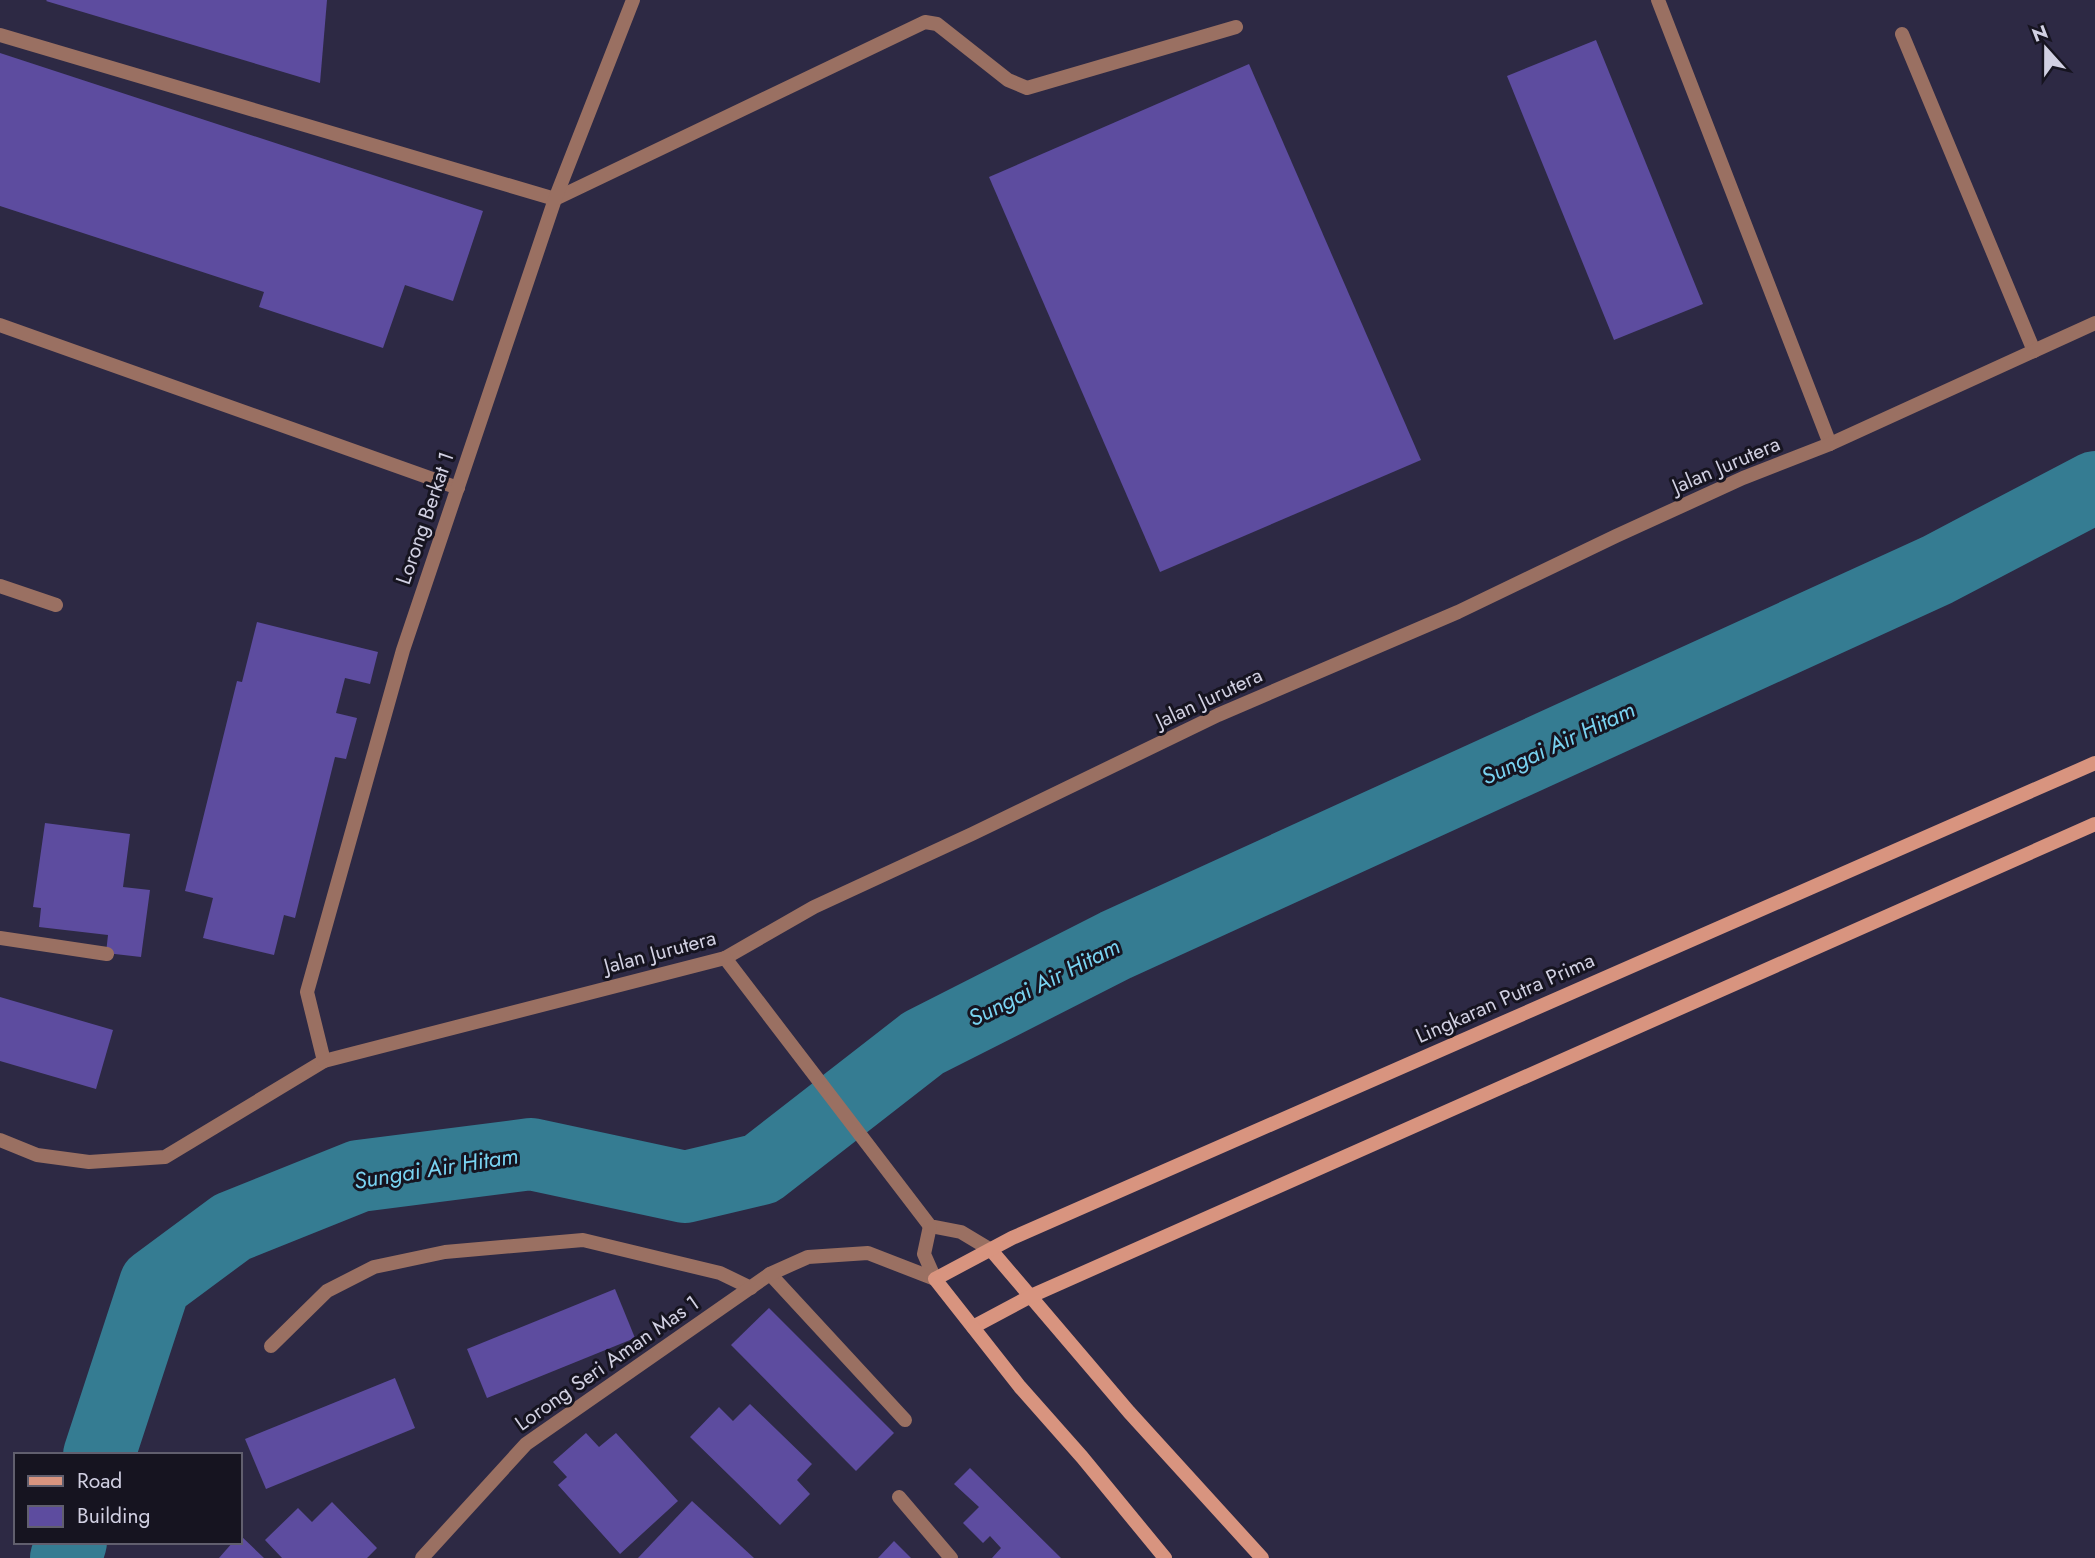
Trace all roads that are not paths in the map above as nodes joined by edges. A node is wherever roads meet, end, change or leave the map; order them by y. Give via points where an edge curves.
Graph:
1 (633, 0) edge
2 (1658, 0) edge
3 (1236, 27) dead end
4 (1902, 34) dead end
5 (0, 35) edge
6 (555, 199) junction
7 (2095, 323) edge
8 (0, 325) edge
9 (2035, 351) junction
10 (1830, 444) junction
11 (458, 488) junction
12 (0, 586) edge
13 (56, 605) dead end
14 (2095, 763) edge
15 (2095, 824) edge
16 (0, 938) edge
17 (107, 954) dead end
18 (724, 958) junction
19 (324, 1061) junction
20 (0, 1140) edge
21 (930, 1226) junction
22 (991, 1250) junction
23 (771, 1274) junction
24 (935, 1279) junction
25 (751, 1288) junction
26 (1031, 1296) junction
27 (973, 1327) junction
28 (271, 1346) dead end
29 (905, 1420) dead end
30 (899, 1497) dead end
31 (422, 1558) edge
32 (951, 1558) edge
33 (1165, 1558) edge
34 (1262, 1558) edge

1 - 6 street, Lorong Berkat 1
2 - 10 street
3 - 6 street via 1027,88 1008,80 937,24 925,22
4 - 9 street
5 - 6 street
6 - 11 street, Lorong Berkat 1
7 - 9 street, Jalan Jurutera
8 - 11 street
9 - 10 street, Jalan Jurutera
10 - 18 street, Jalan Jurutera via 1744,478 1458,612 1218,715 814,907
11 - 19 street, Lorong Berkat 1 via 403,650 307,992
12 - 13 street
14 - 22 main road, Lingkaran Putra Prima
15 - 26 main road
16 - 17 street
18 - 19 street, Jalan Jurutera
18 - 21 street
19 - 20 street, Jalan Jurutera via 165,1157 89,1162 37,1155
21 - 22 street via 961,1232
21 - 24 street via 924,1254
22 - 24 main road, Lingkaran Putra Prima
22 - 26 main road
23 - 24 street, Lorong Seri Aman Mas 1 via 808,1257 867,1253
23 - 25 street, Lorong Seri Aman Mas 1
23 - 29 street
24 - 27 main road
25 - 28 street via 720,1273 583,1240 445,1252 374,1267 327,1291
25 - 31 street, Lorong Seri Aman Mas 1 via 526,1444
26 - 27 main road
26 - 34 main road
27 - 33 main road
30 - 32 street

